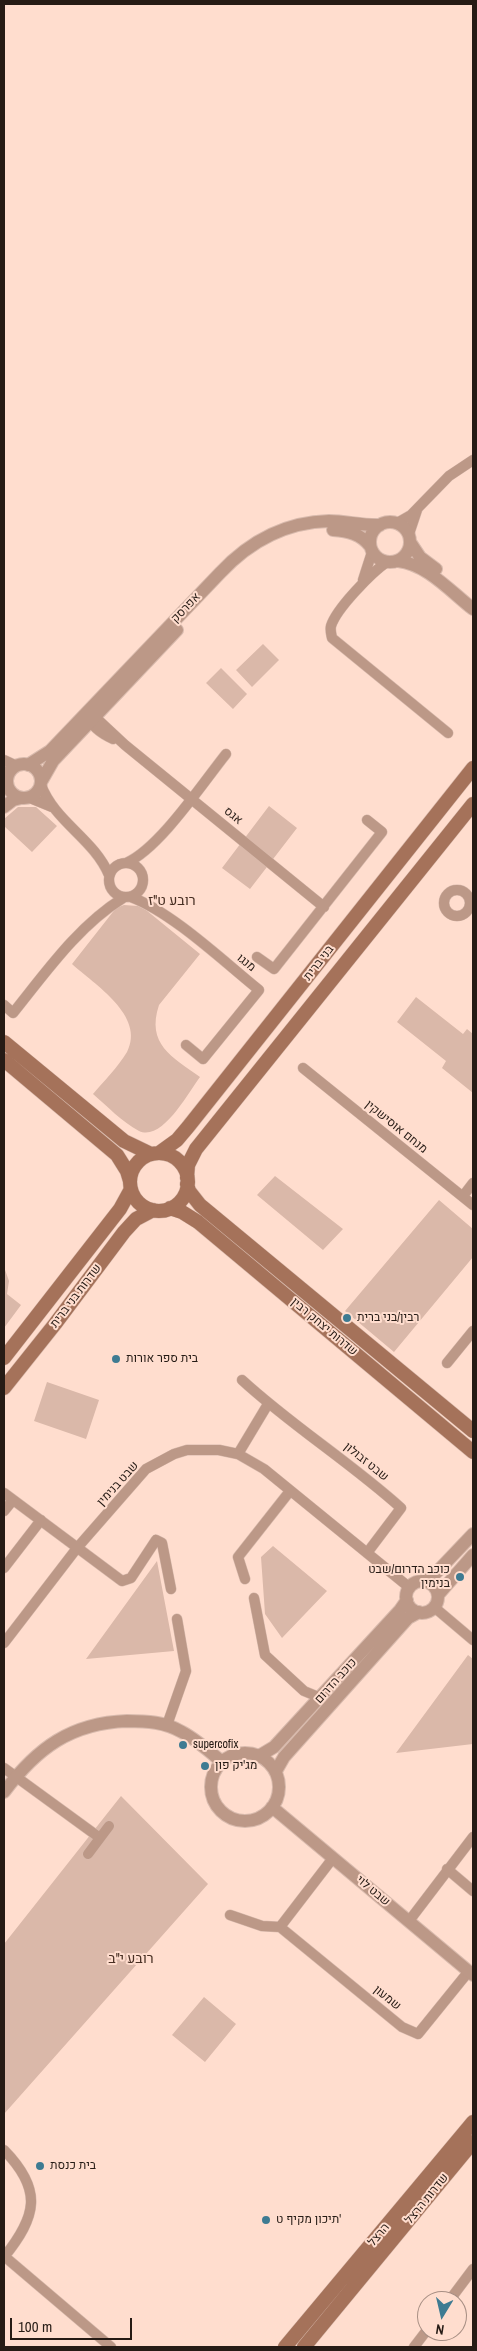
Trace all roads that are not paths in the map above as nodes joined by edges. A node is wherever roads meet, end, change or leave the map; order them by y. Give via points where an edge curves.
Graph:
1 (473, 460) edge
2 (418, 507) junction
3 (397, 523) junction
4 (380, 525) junction
5 (410, 538) junction
6 (371, 549) junction
7 (392, 562) junction
8 (360, 586) junction
9 (473, 598) edge
10 (473, 609) edge
11 (90, 717) junction
12 (448, 734) dead end
13 (226, 754) dead end
14 (4, 760) edge
15 (23, 765) junction
16 (473, 768) edge
17 (6, 783) edge
18 (41, 784) junction
19 (25, 798) junction
20 (191, 798) junction
21 (473, 804) edge
22 (4, 807) edge
23 (53, 808) junction
24 (367, 820) dead end
25 (153, 844) junction
26 (98, 853) junction
27 (125, 863) junction
28 (143, 874) junction
29 (109, 880) junction
30 (142, 887) junction
31 (127, 897) junction
32 (324, 907) junction
33 (154, 908) junction
34 (100, 912) junction
35 (258, 957) dead end
36 (4, 1005) edge
37 (4, 1042) edge
38 (186, 1045) dead end
39 (4, 1060) edge
40 (303, 1068) dead end
41 (155, 1154) junction
42 (187, 1181) junction
43 (473, 1183) edge
44 (130, 1185) junction
45 (463, 1196) junction
46 (473, 1205) edge
47 (170, 1208) junction
48 (153, 1210) junction
49 (473, 1331) edge
50 (4, 1358) edge
51 (447, 1363) dead end
52 (242, 1380) dead end
53 (4, 1388) edge
54 (268, 1404) junction
55 (473, 1431) edge
56 (473, 1452) edge
57 (238, 1454) junction
58 (290, 1491) junction
59 (4, 1493) edge
60 (12, 1500) junction
61 (4, 1511) edge
62 (41, 1520) junction
63 (473, 1534) edge
64 (77, 1548) junction
65 (367, 1553) junction
66 (473, 1555) edge
67 (4, 1568) edge
68 (245, 1579) dead end
69 (425, 1582) junction
70 (171, 1589) dead end
71 (408, 1594) junction
72 (438, 1594) junction
73 (254, 1598) dead end
74 (434, 1607) junction
75 (419, 1612) junction
76 (177, 1619) dead end
77 (473, 1640) edge
78 (4, 1643) edge
79 (304, 1691) junction
80 (320, 1698) junction
81 (310, 1709) junction
82 (167, 1725) junction
83 (259, 1756) junction
84 (222, 1762) junction
85 (4, 1768) edge
86 (276, 1771) junction
87 (17, 1777) junction
88 (4, 1792) edge
89 (272, 1808) junction
90 (109, 1826) dead end
91 (473, 1837) edge
92 (100, 1838) junction
93 (88, 1854) dead end
94 (333, 1858) junction
95 (446, 1869) junction
96 (473, 1890) edge
97 (230, 1915) dead end
98 (409, 1920) junction
99 (280, 1927) junction
100 (471, 1973) edge
101 (473, 2122) edge
102 (473, 2142) edge
103 (4, 2150) edge
104 (4, 2257) edge
105 (473, 2269) edge
106 (456, 2291) edge
107 (111, 2347) edge
108 (285, 2347) edge
109 (304, 2347) edge

1 - 2 street via 449,476
2 - 3 street
2 - 5 street
3 - 4 street
3 - 5 street
4 - 6 street via 371,534
4 - 11 street, אפרסק via 330,521 306,524 275,532 253,544 231,561
5 - 7 street via 408,552
5 - 9 street via 420,556
6 - 7 street via 378,559
6 - 8 street
6 - 11 street, אפרסק via 364,539 355,534 330,530 283,538 258,551 236,567
7 - 8 street
7 - 10 street via 421,568
8 - 12 street via 332,624 332,638
11 - 15 street, אפרסק via 50,751
11 - 18 street, אפרסק via 53,761
11 - 20 street, אגס via 107,736 125,745
13 - 20 street
14 - 15 street
15 - 17 street via 10,771
15 - 18 street via 38,771
16 - 41 main road, בני ברית via 188,1127 177,1140
17 - 19 street via 13,794
18 - 19 street via 37,793
18 - 23 street
19 - 22 street via 13,800
19 - 23 street
20 - 25 street
20 - 32 street, אגס
21 - 42 main road, בני ברית via 196,1149 188,1166
23 - 26 street
24 - 32 street via 382,832
25 - 27 street via 138,858
25 - 28 street
26 - 27 street
26 - 29 street
27 - 28 street via 134,865
27 - 29 street via 115,867
28 - 30 street
29 - 31 street via 114,893
29 - 34 street via 107,897
30 - 31 street
30 - 33 street, מנגו
31 - 33 street, מנגו
31 - 34 street
32 - 35 street via 274,969
33 - 38 street, מנגו via 259,990 203,1059
34 - 36 street via 13,1013
37 - 41 main road via 124,1141
39 - 44 main road via 117,1155 127,1171
40 - 45 street, מנחם אוסישקין
41 - 42 main road via 169,1155 178,1160
41 - 44 main road via 136,1164
42 - 47 main road via 182,1198
42 - 55 main road, שדרות יצחק רבין via 189,1191 200,1205
43 - 45 street
44 - 48 main road via 139,1203
44 - 50 main road, שדרות בני ברית via 120,1209
45 - 46 street, מנחם אוסישקין
47 - 48 main road
47 - 56 main road, שדרות יצחק רבין via 198,1222
48 - 53 main road, שדרות בני ברית via 142,1215 124,1232
49 - 51 street
52 - 54 street, שבט זבולון
54 - 57 street
54 - 65 street, שבט זבולון via 344,1460 401,1508
57 - 58 street, שבט בנימין via 264,1469
57 - 64 street, שבט בנימין via 219,1450 186,1450 146,1469
58 - 65 street, שבט בנימין
58 - 68 street via 238,1557
59 - 60 street
60 - 61 street
60 - 62 street
62 - 64 street
62 - 67 street
63 - 69 street
64 - 70 street via 122,1580 131,1578 156,1540 162,1543
64 - 78 street, שבט בנימין
65 - 71 street, שבט בנימין
66 - 72 street
69 - 71 street via 416,1582
69 - 72 street via 434,1586
71 - 75 street via 411,1608
71 - 80 street, כוכב הדרום via 400,1610
72 - 74 street
73 - 79 street via 266,1655
74 - 75 street via 427,1612
74 - 77 street
75 - 86 street, כוכב הדרום via 408,1618 284,1757
76 - 82 street via 186,1672
79 - 80 street
79 - 81 street
80 - 81 street, כוכב הדרום
81 - 83 street, כוכב הדרום via 270,1750
82 - 84 street via 197,1741
82 - 87 street via 149,1721 110,1722 73,1731 54,1741
83 - 84 street via 237,1754
83 - 86 street
84 - 89 street via 214,1772 211,1789 217,1806 226,1815 235,1820 250,1820 265,1815
85 - 87 street
86 - 89 street via 279,1790
87 - 88 street
87 - 92 street
89 - 94 street, שבט לוי
90 - 92 street
91 - 95 street
92 - 93 street
94 - 98 street, שבט לוי
94 - 99 street
95 - 96 street
95 - 98 street
97 - 99 street via 262,1926
98 - 100 street, שבט לוי
99 - 100 street, שמעון via 402,2027 418,2034
101 - 108 main road, הרצל
102 - 109 main road, שדרות הרצל
103 - 104 street via 19,2165 30,2185 31,2204 27,2223
104 - 107 street
105 - 106 street

